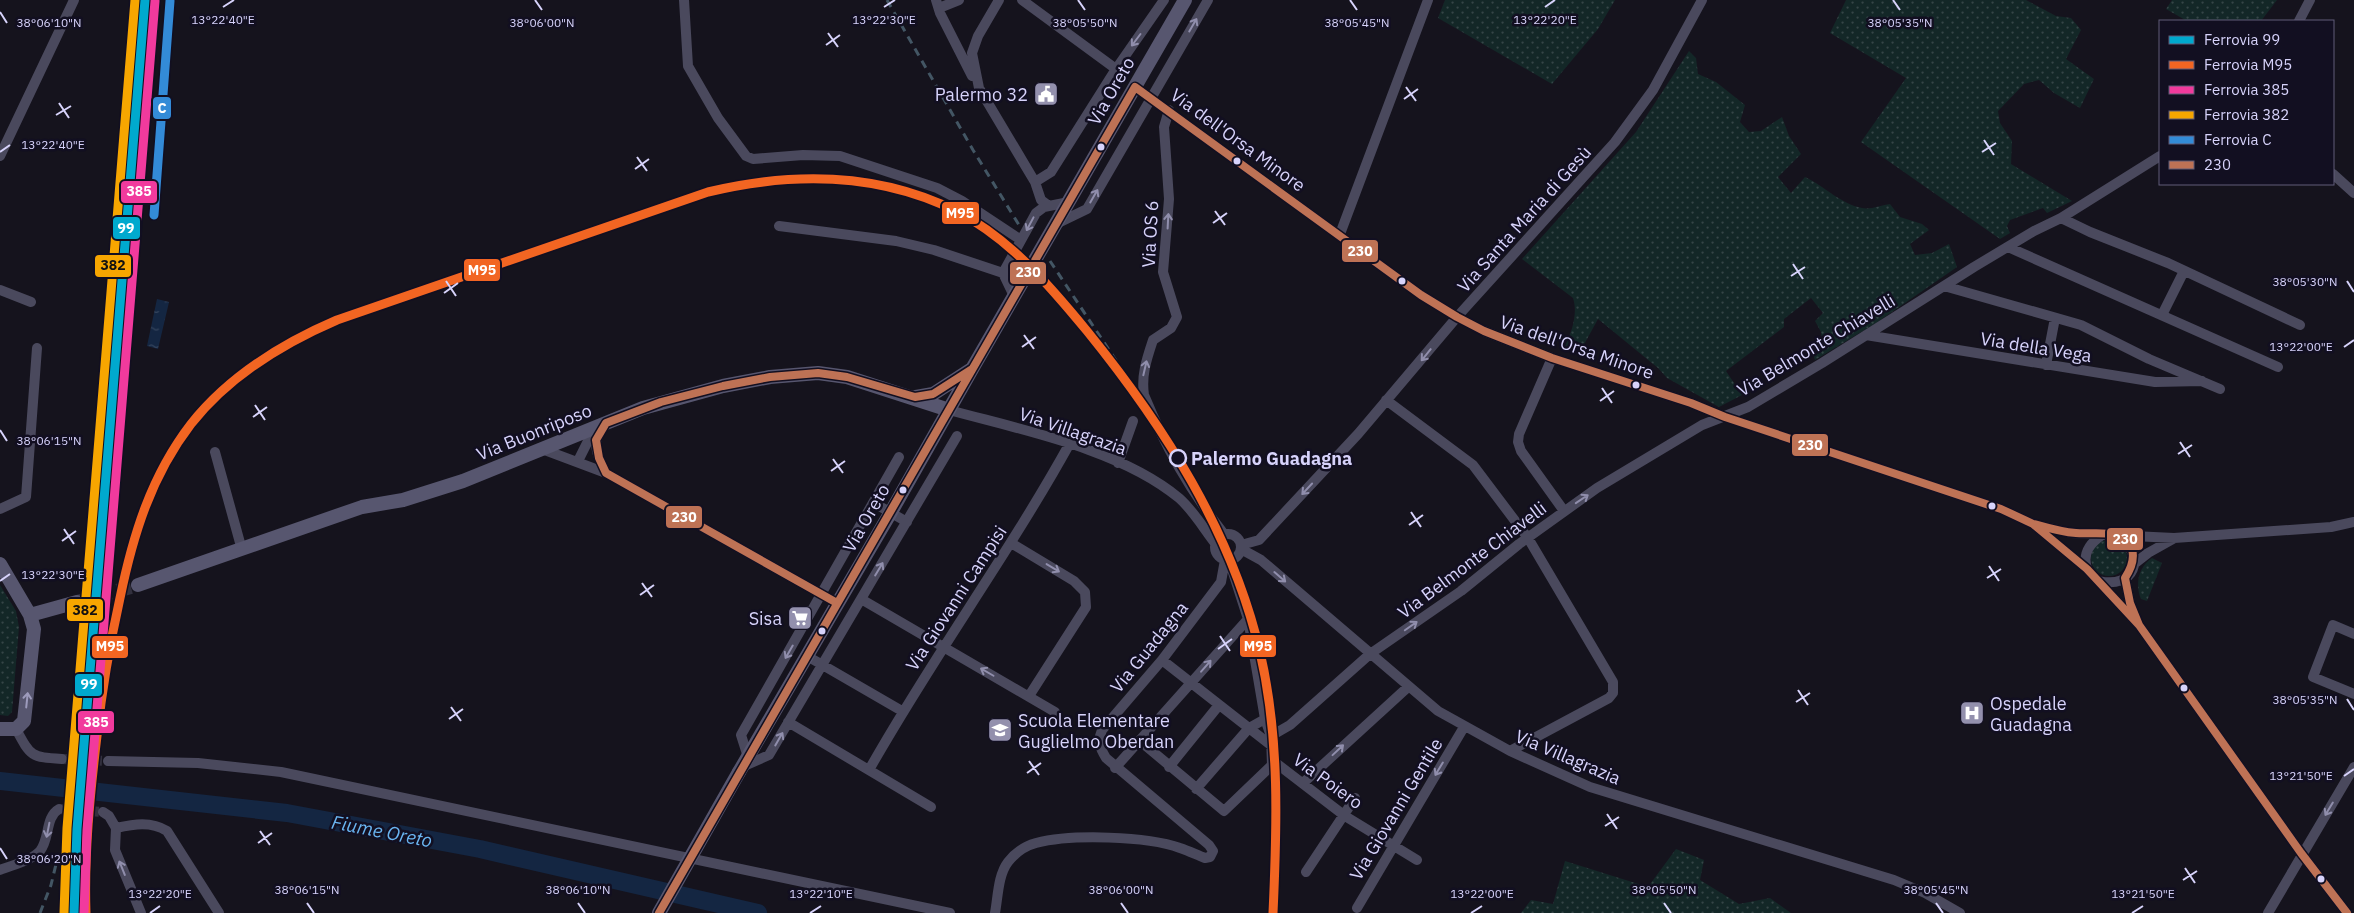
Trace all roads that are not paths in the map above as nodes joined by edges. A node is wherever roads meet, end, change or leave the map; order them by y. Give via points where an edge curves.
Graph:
1 (74, 0) edge
2 (684, 0) edge
3 (959, 0) edge
4 (999, 0) edge
5 (1022, 0) edge
6 (1185, 0) edge
7 (1208, 0) edge
8 (1428, 0) edge
9 (1702, 0) edge
10 (2310, 0) edge
11 (1161, 2) edge
12 (938, 4) edge
13 (2300, 20) edge
14 (1116, 69) junction
15 (1135, 86) junction
16 (979, 88) junction
17 (1151, 98) junction
18 (1170, 110) junction
19 (0, 156) edge
20 (2159, 157) edge
21 (2334, 175) edge
22 (1035, 182) junction
23 (2354, 193) edge
24 (1069, 202) junction
25 (1049, 206) junction
26 (2061, 218) junction
27 (1056, 224) junction
28 (779, 226) dead end
29 (1340, 234) junction
30 (1021, 240) junction
31 (2008, 247) junction
32 (2184, 271) junction
33 (1003, 273) junction
34 (1944, 286) junction
35 (0, 290) edge
36 (1014, 296) junction
37 (31, 302) dead end
38 (2162, 315) junction
39 (1457, 317) junction
40 (2055, 318) junction
41 (2300, 325) dead end
42 (1866, 335) junction
43 (37, 348) dead end
44 (1552, 358) junction
45 (2046, 365) junction
46 (2278, 367) dead end
47 (972, 368) junction
48 (2202, 381) junction
49 (2220, 389) dead end
50 (915, 397) junction
51 (1386, 400) junction
52 (949, 410) junction
53 (1725, 418) junction
54 (1133, 421) dead end
55 (606, 423) junction
56 (957, 436) dead end
57 (1070, 443) junction
58 (542, 449) junction
59 (214, 452) dead end
60 (899, 457) dead end
61 (578, 461) junction
62 (1118, 463) junction
63 (606, 473) junction
64 (874, 503) junction
65 (0, 509) edge
66 (1564, 511) junction
67 (891, 512) junction
68 (907, 522) junction
69 (2354, 522) edge
70 (2033, 524) junction
71 (1224, 534) junction
72 (2103, 535) junction
73 (2120, 536) junction
74 (1528, 538) junction
75 (2174, 538) junction
76 (1011, 543) junction
77 (1215, 543) junction
78 (1241, 547) junction
79 (242, 550) junction
80 (1227, 560) junction
81 (0, 564) edge
82 (2134, 564) junction
83 (2087, 569) junction
84 (2125, 578) junction
85 (2099, 581) junction
86 (138, 586) tunnel mouth
87 (822, 594) junction
88 (861, 599) junction
89 (77, 602) tunnel mouth
90 (837, 603) junction
91 (30, 615) junction
92 (1248, 619) junction
93 (2139, 625) junction
94 (2354, 634) edge
95 (944, 648) junction
96 (1370, 654) junction
97 (807, 656) junction
98 (1162, 660) junction
99 (822, 665) junction
100 (1190, 684) junction
101 (1408, 687) junction
102 (2354, 694) edge
103 (1029, 696) junction
104 (1219, 706) junction
105 (902, 711) junction
106 (1056, 712) dead end
107 (1265, 719) junction
108 (788, 722) junction
109 (1464, 727) junction
110 (1249, 728) junction
111 (0, 729) edge
112 (16, 729) junction
113 (1140, 741) junction
114 (1271, 741) junction
115 (1510, 751) junction
116 (62, 759) tunnel mouth
117 (108, 761) tunnel mouth
118 (1272, 762) junction
119 (743, 765) junction
120 (1169, 767) junction
121 (2354, 767) edge
122 (1115, 768) junction
123 (869, 770) junction
124 (1302, 783) junction
125 (1196, 789) junction
126 (1355, 798) dead end
127 (931, 806) dead end
128 (59, 809) dead end
129 (103, 812) dead end
130 (1345, 816) junction
131 (116, 828) junction
132 (1394, 845) junction
133 (2301, 853) junction
134 (1417, 860) dead end
135 (0, 870) edge
136 (1306, 872) dead end
137 (1357, 908) dead end
138 (141, 913) edge
139 (219, 913) edge
140 (659, 913) edge
141 (950, 913) edge
142 (994, 913) edge
143 (1960, 913) edge
144 (2268, 913) edge
145 (2347, 913) edge

1 - 19 street
2 - 30 street via 688,66 718,118 746,156 753,159 840,156 937,188
3 - 12 street
4 - 16 street via 972,53
5 - 14 street
6 - 15 street, Via Oreto
17 -> 7 street
8 - 29 street
9 - 39 street, Via Santa Maria di Gesù via 1653,90 1614,142
10 - 13 street
11 -> 14 street, Via Oreto
12 - 16 street
14 - 22 street, Via Oreto via 1051,172
15 - 17 street, Via dell'Orsa Minore
15 - 24 street, Via Oreto
16 - 22 street
17 - 18 street, Via dell'Orsa Minore
27 -> 17 street via 1087,209
18 - 29 street, Via dell'Orsa Minore
71 -> 18 street, Via OS 6 via 1169,452 1144,395 1146,364 1153,340 1171,328 1177,317 1163,272 1169,199 1164,127
20 - 26 street, Via Belmonte Chiavelli
21 - 23 street
22 - 25 street via 1041,200
24 - 25 street
24 - 27 street, Via Oreto
25 -> 30 street via 1036,212
26 - 31 street, Via Belmonte Chiavelli
26 - 32 street
27 - 36 street, Via Oreto
28 - 33 street via 896,241
29 - 39 street, Via dell'Orsa Minore via 1421,295
30 - 33 street
31 - 34 street, Via Belmonte Chiavelli
31 - 38 street
32 - 38 street
32 - 41 street
33 - 36 street
34 - 40 street
34 - 42 street, Via Belmonte Chiavelli
35 - 37 street
36 - 47 street, Via Oreto
38 - 46 street
39 - 44 street, Via dell'Orsa Minore
39 -> 51 street, Via Santa Maria di Gesù
40 - 45 street
40 - 48 street via 2081,325
42 - 45 street, Via della Vega
42 - 53 street, Via Belmonte Chiavelli
43 - 65 street via 26,497
44 - 53 street, Via dell'Orsa Minore via 1691,403
44 - 66 street via 1518,434 1518,442
45 - 48 street, Via della Vega via 2156,382
47 - 50 street via 933,394
47 - 52 street, Via Oreto
48 - 49 street
50 - 52 street, Via Buonriposo
50 - 55 street, Via Buonriposo via 847,377 794,374 706,390 643,408
51 - 74 street via 1472,465
51 -> 78 street, Via Santa Maria di Gesù via 1259,540
52 - 57 street, Via Villagrazia
52 - 67 street, Via Oreto
66 -> 53 street, Via Belmonte Chiavelli via 1702,425
53 - 70 street, Via dell'Orsa Minore via 2001,509
54 - 62 street
55 - 58 street, Via Buonriposo
55 - 61 street via 589,439
55 - 63 street via 596,440
56 - 68 street, Via Oreto
57 - 62 street, Via Villagrazia
57 - 76 street, Via Giovanni Campisi
58 - 61 street
58 - 79 street, Via Buonriposo via 463,481 403,500 362,507
59 - 79 street
60 - 64 street, Via Oreto
61 - 63 street
62 - 77 street, Via Villagrazia via 1136,469 1180,499
63 - 87 street
64 - 67 street
64 - 87 street, Via Oreto
66 - 74 street, Via Belmonte Chiavelli
67 - 68 street
67 - 90 street, Via Oreto
88 -> 68 street, Via Oreto
69 - 75 street
70 - 72 street via 2071,533
70 - 83 street
71 - 77 street
71 - 78 street via 1236,537
72 - 73 street
72 - 83 street via 2092,541 2087,550
73 - 75 street
73 - 82 street via 2130,545
96 -> 74 street, Via Belmonte Chiavelli via 1461,592
74 - 115 street via 1614,682 1614,693
75 - 82 street
76 - 95 street, Via Giovanni Campisi
76 -> 103 street via 1074,581 1085,592 1086,606
77 - 80 street via 1217,556
78 - 80 street via 1237,556
78 -> 96 street, Via Villagrazia
79 - 86 street, Via Buonriposo
80 - 92 street
80 - 98 street, Via Guadagna via 1221,582
81 - 91 street
82 - 84 street
83 - 85 street
84 - 85 street via 2110,584
84 - 93 street
85 - 93 street
87 - 90 street
87 -> 119 street, Via Oreto via 740,735
88 - 95 street
88 - 99 street, Via Oreto
89 - 91 street
90 - 97 street, Via Oreto
112 -> 91 street via 21,726 25,715 34,635
100 -> 92 street
92 - 107 street
93 - 133 street
94 - 102 street via 2333,625 2313,677
103 -> 95 street
95 - 105 street, Via Giovanni Campisi
96 - 101 street, Via Villagrazia
96 - 114 street, Via Belmonte Chiavelli
97 - 99 street
97 - 119 street, Via Oreto
98 - 100 street
98 - 122 street, Via Guadagna via 1102,730 1098,739 1100,749
99 - 105 street
99 - 108 street, Via Oreto
100 - 104 street
100 - 113 street
101 - 109 street, Via Villagrazia
124 -> 101 street
103 - 106 street
104 - 110 street
104 - 120 street
105 - 123 street, Via Giovanni Campisi
107 - 110 street
107 - 114 street
119 -> 108 street, Via Oreto via 770,755
108 - 123 street
109 - 115 street, Via Villagrazia
109 -> 132 street, Via Giovanni Gentile
110 - 114 street
110 - 125 street
111 - 112 street
112 - 116 street via 31,754
113 - 120 street
113 - 122 street
114 - 118 street
115 - 143 street, Via Villagrazia via 1590,788 1894,880
117 - 141 street via 198,763 281,772
118 - 124 street, Via Poiero
118 - 125 street via 1224,811
119 - 140 street, Via Oreto, bridge
120 - 125 street
121 -> 133 street
122 - 142 street, Via Guadagna via 1209,845 1213,851 1210,857 1179,847 1130,839 1035,844 1014,855 1007,864
123 - 127 street
124 - 130 street, Via Poiero
126 - 130 street
128 -> 135 street via 50,818 47,838 39,852
129 - 131 street
130 - 132 street, Via Poiero
130 - 136 street
138 -> 131 street via 114,850
131 - 139 street via 149,824 167,831
132 - 134 street, Via Poiero
132 - 137 street, Via Giovanni Gentile
133 - 144 street
133 - 145 street

